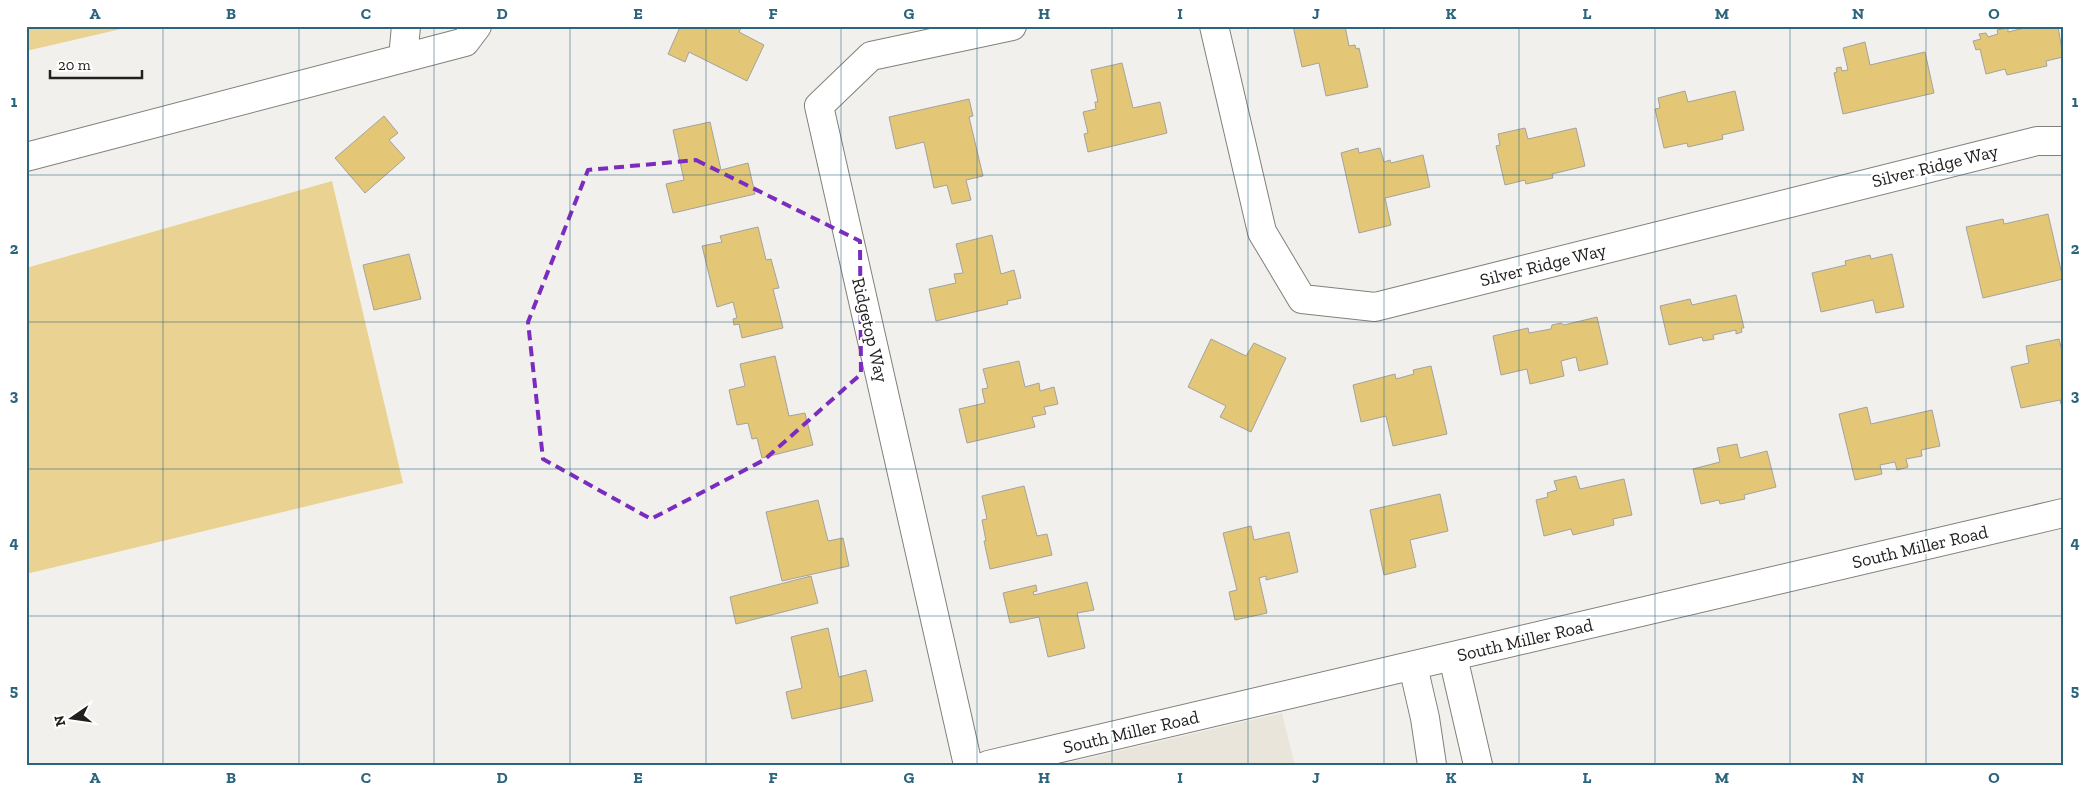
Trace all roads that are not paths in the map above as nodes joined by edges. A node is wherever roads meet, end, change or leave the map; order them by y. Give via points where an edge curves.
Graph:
1 (406, 26) edge
2 (477, 26) edge
3 (1012, 26) edge
4 (1214, 26) edge
5 (403, 58) junction
6 (2063, 141) edge
7 (26, 157) edge
8 (2063, 514) edge
9 (1453, 657) junction
10 (1413, 666) junction
11 (968, 765) edge
12 (988, 765) edge
13 (1432, 765) edge
14 (1478, 765) edge

1 - 5 street
2 - 5 street via 465,42
3 - 11 street, Ridgetop Way via 871,56 819,106
4 - 6 street, Silver Ridge Way via 1262,232 1302,299 1374,307 2037,141
5 - 7 street
8 - 9 street, South Miller Road
9 - 10 street, South Miller Road
9 - 14 street
10 - 12 street, South Miller Road
10 - 13 street

